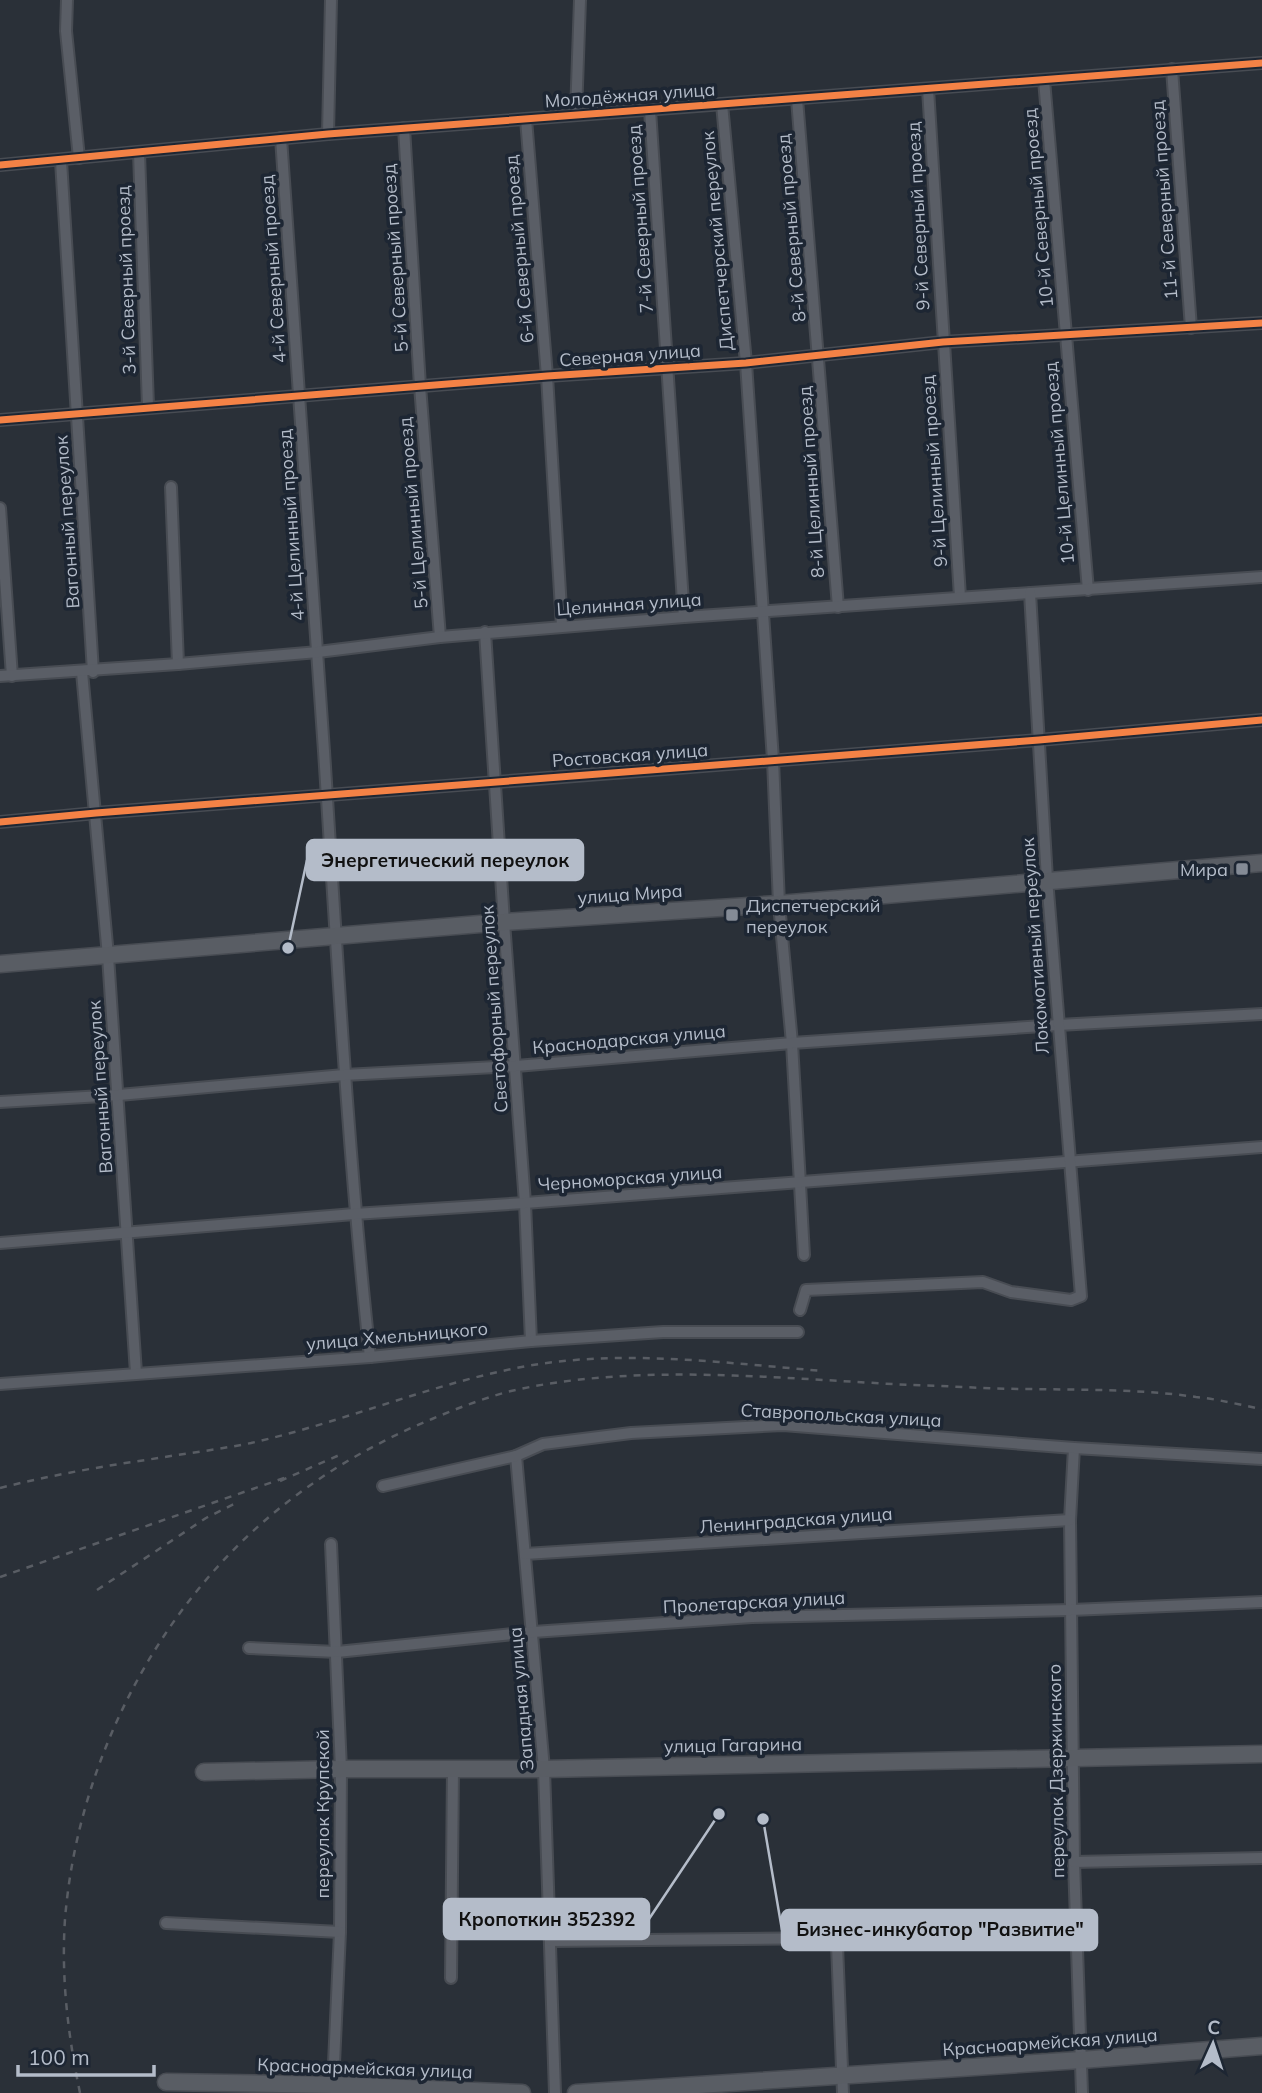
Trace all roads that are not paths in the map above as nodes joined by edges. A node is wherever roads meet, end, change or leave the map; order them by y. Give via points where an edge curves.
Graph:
1 (67, 0) edge
2 (331, 0) edge
3 (580, 0) edge
4 (1262, 63) edge
5 (1172, 69) junction
6 (1044, 80) junction
7 (928, 89) junction
8 (797, 99) junction
9 (722, 104) junction
10 (650, 110) junction
11 (576, 114) junction
12 (526, 119) junction
13 (404, 128) junction
14 (328, 134) junction
15 (281, 138) junction
16 (139, 153) junction
17 (79, 158) junction
18 (61, 161) junction
19 (0, 165) edge
20 (1262, 323) edge
21 (1191, 327) junction
22 (1066, 333) junction
23 (943, 342) junction
24 (820, 355) junction
25 (746, 363) junction
26 (667, 369) junction
27 (547, 376) junction
28 (420, 386) junction
29 (299, 396) junction
30 (148, 406) junction
31 (76, 412) junction
32 (0, 420) edge
33 (171, 486) dead end
34 (0, 508) edge
35 (1262, 577) edge
36 (1088, 590) junction
37 (1030, 593) junction
38 (960, 597) junction
39 (838, 607) junction
40 (763, 611) junction
41 (684, 617) junction
42 (562, 626) junction
43 (485, 632) junction
44 (440, 637) junction
45 (318, 652) junction
46 (178, 664) junction
47 (87, 672) junction
48 (0, 676) edge
49 (12, 676) junction
50 (1262, 720) edge
51 (1039, 740) junction
52 (773, 760) junction
53 (496, 782) junction
54 (327, 796) junction
55 (96, 813) junction
56 (0, 822) edge
57 (1262, 863) edge
58 (1047, 879) junction
59 (779, 904) junction
60 (504, 922) junction
61 (336, 935) junction
62 (108, 956) junction
63 (0, 964) edge
64 (1262, 1014) edge
65 (1058, 1025) junction
66 (792, 1043) junction
67 (516, 1066) junction
68 (344, 1075) junction
69 (119, 1095) junction
70 (0, 1102) edge
71 (1262, 1147) edge
72 (1069, 1163) junction
73 (801, 1183) junction
74 (525, 1203) junction
75 (354, 1214) junction
76 (128, 1233) junction
77 (0, 1243) edge
78 (804, 1255) dead end
79 (800, 1310) dead end
80 (799, 1332) dead end
81 (531, 1341) junction
82 (370, 1357) junction
83 (136, 1373) junction
84 (0, 1384) edge
85 (1074, 1448) junction
86 (516, 1456) junction
87 (1262, 1459) edge
88 (383, 1486) dead end
89 (1070, 1520) junction
90 (331, 1544) dead end
91 (525, 1554) junction
92 (1262, 1602) edge
93 (1071, 1610) junction
94 (533, 1632) junction
95 (249, 1648) dead end
96 (337, 1652) junction
97 (1262, 1754) edge
98 (1073, 1757) junction
99 (453, 1768) junction
100 (341, 1769) junction
101 (544, 1769) junction
102 (204, 1772) dead end
103 (1262, 1858) edge
104 (1074, 1862) junction
105 (166, 1923) dead end
106 (340, 1932) junction
107 (551, 1941) junction
108 (451, 1978) dead end
109 (1262, 2046) edge
110 (1081, 2060) junction
111 (841, 2075) junction
112 (166, 2082) dead end
113 (333, 2085) junction
114 (522, 2093) edge
115 (555, 2093) edge
116 (576, 2093) edge
117 (843, 2093) edge
118 (1082, 2093) edge

1 - 17 street
2 - 14 street
3 - 11 street
4 - 5 street, Молодёжная улица
5 - 6 street, Молодёжная улица
5 - 21 street, 11-й Северный проезд
6 - 7 street, Молодёжная улица
6 - 22 street, 10-й Северный проезд
7 - 8 street, Молодёжная улица
7 - 23 street, 9-й Северный проезд
8 - 9 street, Молодёжная улица
8 - 24 street, 8-й Северный проезд
9 - 10 street, Молодёжная улица
9 - 25 street, Диспетчерский переулок
10 - 11 street, Молодёжная улица
10 - 26 street, 7-й Северный проезд
11 - 12 street, Молодёжная улица
12 - 13 street, Молодёжная улица
12 - 27 street, 6-й Северный проезд
13 - 14 street, Молодёжная улица
13 - 28 street, 5-й Северный проезд
14 - 15 street, Молодёжная улица
15 - 16 street, Молодёжная улица
15 - 29 street, 4-й Северный проезд
16 - 17 street, Молодёжная улица
16 - 30 street, 3-й Северный проезд
17 - 18 street, Молодёжная улица
18 - 19 street, Молодёжная улица
18 - 31 street, Вагонный переулок
20 - 21 street, Северная улица
21 - 22 street, Северная улица
22 - 23 street, Северная улица
22 - 36 street, 10-й Целинный проезд
23 - 24 street, Северная улица
23 - 38 street, 9-й Целинный проезд
24 - 25 street, Северная улица
24 - 39 street, 8-й Целинный проезд
25 - 26 street, Северная улица
25 - 40 street, Диспетчерский переулок
26 - 27 street, Северная улица
26 - 41 street, 7-й Северный проезд
27 - 28 street, Северная улица
27 - 42 street, 6-й Северный проезд
28 - 29 street, Северная улица
28 - 44 street, 5-й Целинный проезд
29 - 30 street, Северная улица
29 - 45 street, 4-й Целинный проезд
30 - 31 street, Северная улица
31 - 32 street, Северная улица
31 - 47 street, Вагонный переулок
33 - 46 street
34 - 49 street
35 - 36 street, Целинная улица
36 - 37 street, Целинная улица
37 - 38 street, Целинная улица
37 - 51 street, Локомотивный переулок
38 - 39 street, Целинная улица
39 - 40 street, Целинная улица
40 - 41 street, Целинная улица
40 - 52 street, Диспетчерский переулок
41 - 42 street, Целинная улица
42 - 43 street, Целинная улица
43 - 44 street, Целинная улица
43 - 53 street, Светофорный переулок
44 - 45 street, Целинная улица
45 - 46 street, Целинная улица
45 - 54 street, 4-й Целинный проезд
46 - 47 street, Целинная улица
47 - 49 street, Целинная улица
47 - 55 street, Вагонный переулок
48 - 49 street, Целинная улица
50 - 51 street, Ростовская улица
51 - 52 street, Ростовская улица
51 - 58 street, Локомотивный переулок
52 - 53 street, Ростовская улица
52 - 59 street, Диспетчерский переулок
53 - 54 street, Ростовская улица
53 - 60 street, Светофорный переулок
54 - 55 street, Ростовская улица
54 - 61 street, 4-й Целинный проезд
55 - 56 street, Ростовская улица
55 - 62 street, Вагонный переулок
57 - 58 street, улица Мира
58 - 59 street, улица Мира
58 - 65 street, Локомотивный переулок
59 - 60 street, улица Мира
59 - 66 street, Диспетчерский переулок
60 - 61 street, улица Мира
60 - 67 street, Светофорный переулок
61 - 62 street, улица Мира
61 - 68 street, 4-й Целинный проезд
62 - 63 street, улица Мира
62 - 69 street, Вагонный переулок
64 - 65 street, Краснодарская улица
65 - 66 street, Краснодарская улица
65 - 72 street, Локомотивный переулок
66 - 67 street, Краснодарская улица
66 - 73 street, Диспетчерский переулок
67 - 68 street, Краснодарская улица
67 - 74 street, Светофорный переулок
68 - 69 street, Краснодарская улица
68 - 75 street, 4-й Целинный проезд
69 - 70 street, Краснодарская улица
69 - 76 street, Вагонный переулок
71 - 72 street, Черноморская улица
72 - 73 street, Черноморская улица
72 - 79 street, Локомотивный переулок via 1081,1296 1071,1300 1011,1292 983,1282 806,1290
73 - 74 street, Черноморская улица
73 - 78 street, Диспетчерский переулок
74 - 75 street, Черноморская улица
74 - 81 street, Светофорный переулок
75 - 76 street, Черноморская улица
75 - 82 street, 4-й Целинный проезд
76 - 77 street, Черноморская улица
76 - 83 street, Вагонный переулок
80 - 81 street, улица Хмельницкого via 663,1332
81 - 82 street, улица Хмельницкого
82 - 83 street, улица Хмельницкого
83 - 84 street, улица Хмельницкого
85 - 86 street, Ставропольская улица via 783,1425 631,1433 543,1444
85 - 87 street, Ставропольская улица
85 - 89 street, переулок Дзержинского
86 - 88 street, Ставропольская улица
86 - 91 street, Западная улица
89 - 91 street, Ленинградская улица
89 - 93 street, переулок Дзержинского
90 - 96 street, переулок Крупской
91 - 94 street, Западная улица
92 - 93 street, Пролетарская улица
93 - 94 street, Пролетарская улица via 752,1617
93 - 98 street, переулок Дзержинского
94 - 96 street, Пролетарская улица
94 - 101 street, Западная улица
95 - 96 street, Пролетарская улица
96 - 100 street, переулок Крупской
97 - 98 street, улица Гагарина
98 - 101 street, улица Гагарина
98 - 104 street, переулок Дзержинского
99 - 100 street, улица Гагарина
99 - 101 street, улица Гагарина
99 - 108 street
100 - 102 street, улица Гагарина
100 - 106 street, переулок Крупской
101 - 107 street, Западная улица
103 - 104 street
104 - 110 street, переулок Дзержинского
105 - 106 street
106 - 113 street, переулок Крупской
107 - 111 street via 833,1938 837,1945
107 - 115 street, Западная улица
109 - 110 street, Красноармейская улица
110 - 111 street, Красноармейская улица
110 - 118 street, переулок Дзержинского
111 - 116 street, Красноармейская улица
111 - 117 street
112 - 113 street, Красноармейская улица
113 - 114 street, Красноармейская улица

